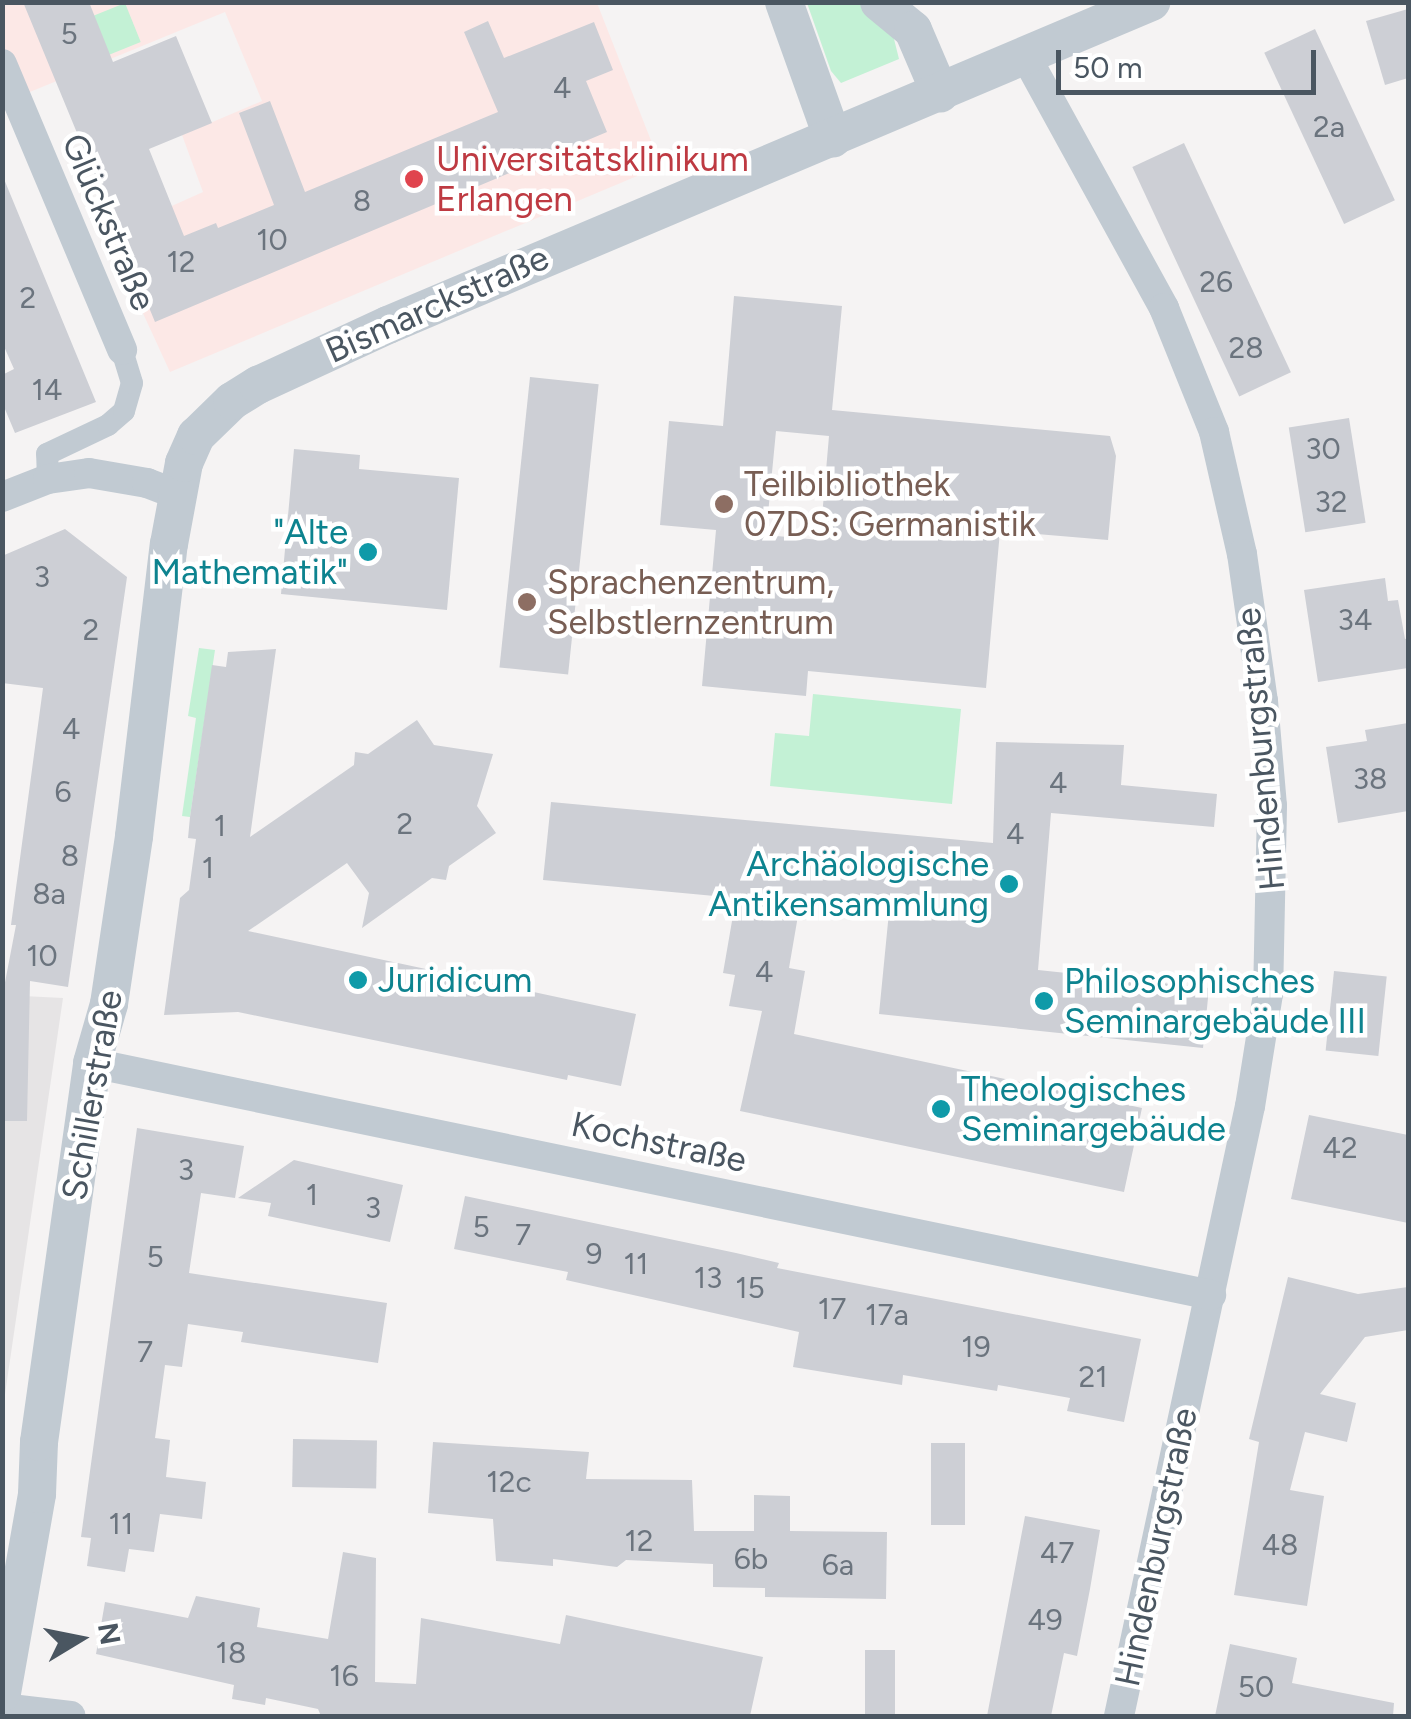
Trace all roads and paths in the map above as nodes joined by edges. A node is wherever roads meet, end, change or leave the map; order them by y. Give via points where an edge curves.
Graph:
1 (784, 2) edge
2 (879, 2) edge
3 (1151, 2) edge
4 (1026, 55) junction
5 (2, 64) edge
6 (940, 93) junction
7 (834, 140) junction
8 (122, 350) joint
9 (48, 479) junction
10 (178, 495) junction
11 (2, 497) edge
12 (92, 1064) junction
13 (1211, 1295) junction
14 (2, 1693) edge
15 (2, 1708) edge
16 (71, 1716) edge
17 (1119, 1716) edge

1 - 7 street
2 - 6 street via 913,30
3 - 4 street, Bismarckstraße
4 - 6 street, Bismarckstraße
4 - 13 street, Hindenburgstraße via 1164,308 1214,432 1242,554 1272,806 1272,925 1250,1106
5 - 8 street, Glückstraße
6 - 7 street, Bismarckstraße
7 - 10 street, Bismarckstraße via 560,250 258,385 196,436
8 - 9 street, Glückstraße via 132,384 124,411 47,454
9 - 10 street via 123,477
9 - 11 street
10 - 12 street, Schillerstraße via 109,1004
12 - 13 street, Kochstraße
12 - 14 street, Schillerstraße via 37,1494
13 - 17 street, Hindenburgstraße
15 - 16 street

